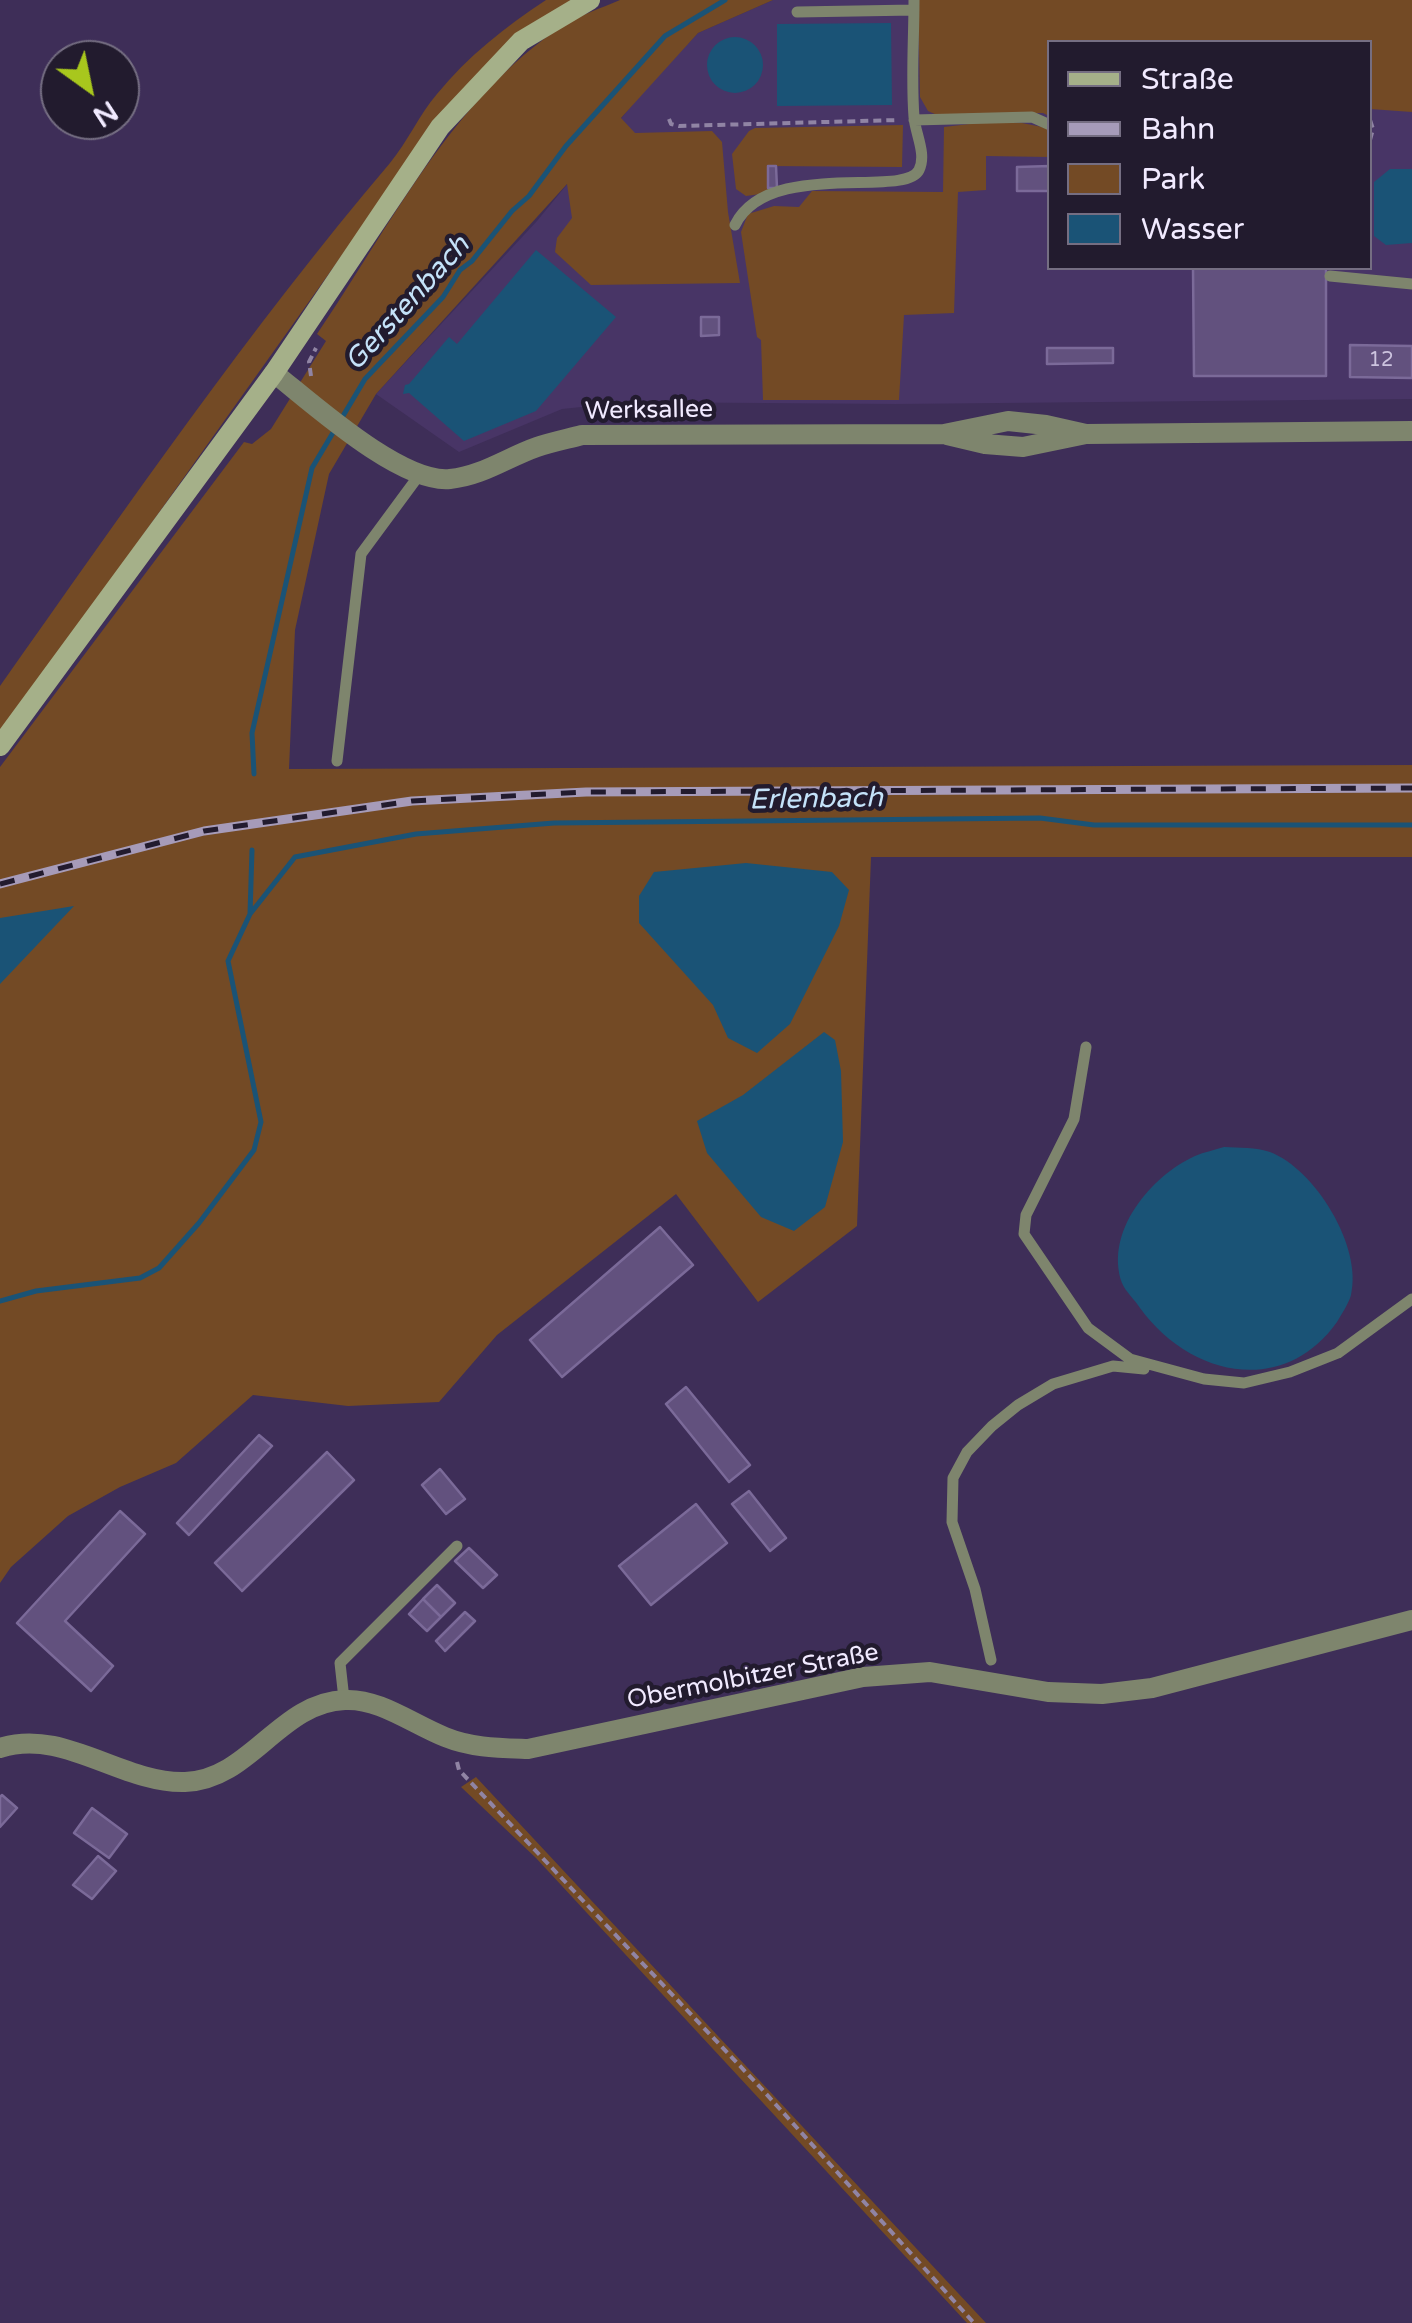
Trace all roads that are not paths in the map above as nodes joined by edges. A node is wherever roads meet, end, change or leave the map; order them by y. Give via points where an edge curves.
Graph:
1 (590, 0) edge
2 (914, 5) edge
3 (797, 12) dead end
4 (914, 120) junction
5 (1047, 124) edge
6 (735, 225) dead end
7 (1359, 273) edge
8 (1330, 276) dead end
9 (1412, 284) edge
10 (274, 373) junction
11 (1412, 431) edge
12 (420, 474) junction
13 (0, 746) edge
14 (337, 761) dead end
15 (1086, 1047) dead end
16 (1412, 1298) edge
17 (1165, 1370) junction
18 (457, 1546) dead end
19 (1412, 1620) edge
20 (991, 1660) dead end
21 (344, 1700) junction
22 (0, 1748) edge

1 - 10 street via 521,42 453,112
2 - 3 lane
2 - 4 lane
4 - 5 lane via 1032,117
4 - 6 lane via 920,157 915,176 791,188 754,203
7 - 8 lane
7 - 9 lane
10 - 12 street, Werksallee via 362,442
10 - 13 street
11 - 12 street, Werksallee via 1086,434 1008,422 944,434 582,434 464,476
12 - 14 lane via 361,554
15 - 17 lane via 1074,1120 1026,1215 1024,1234 1088,1328 1130,1359
16 - 17 lane via 1338,1352 1290,1372 1244,1384
17 - 20 lane via 1113,1366 1053,1384 1018,1405 967,1452 953,1478 952,1522
18 - 21 lane via 340,1663
19 - 21 street, Obermolbitzer Straße via 1152,1688 1048,1692 930,1672 863,1678 528,1748 448,1739 377,1706
21 - 22 street via 315,1706 220,1775 188,1782 151,1781 58,1748

